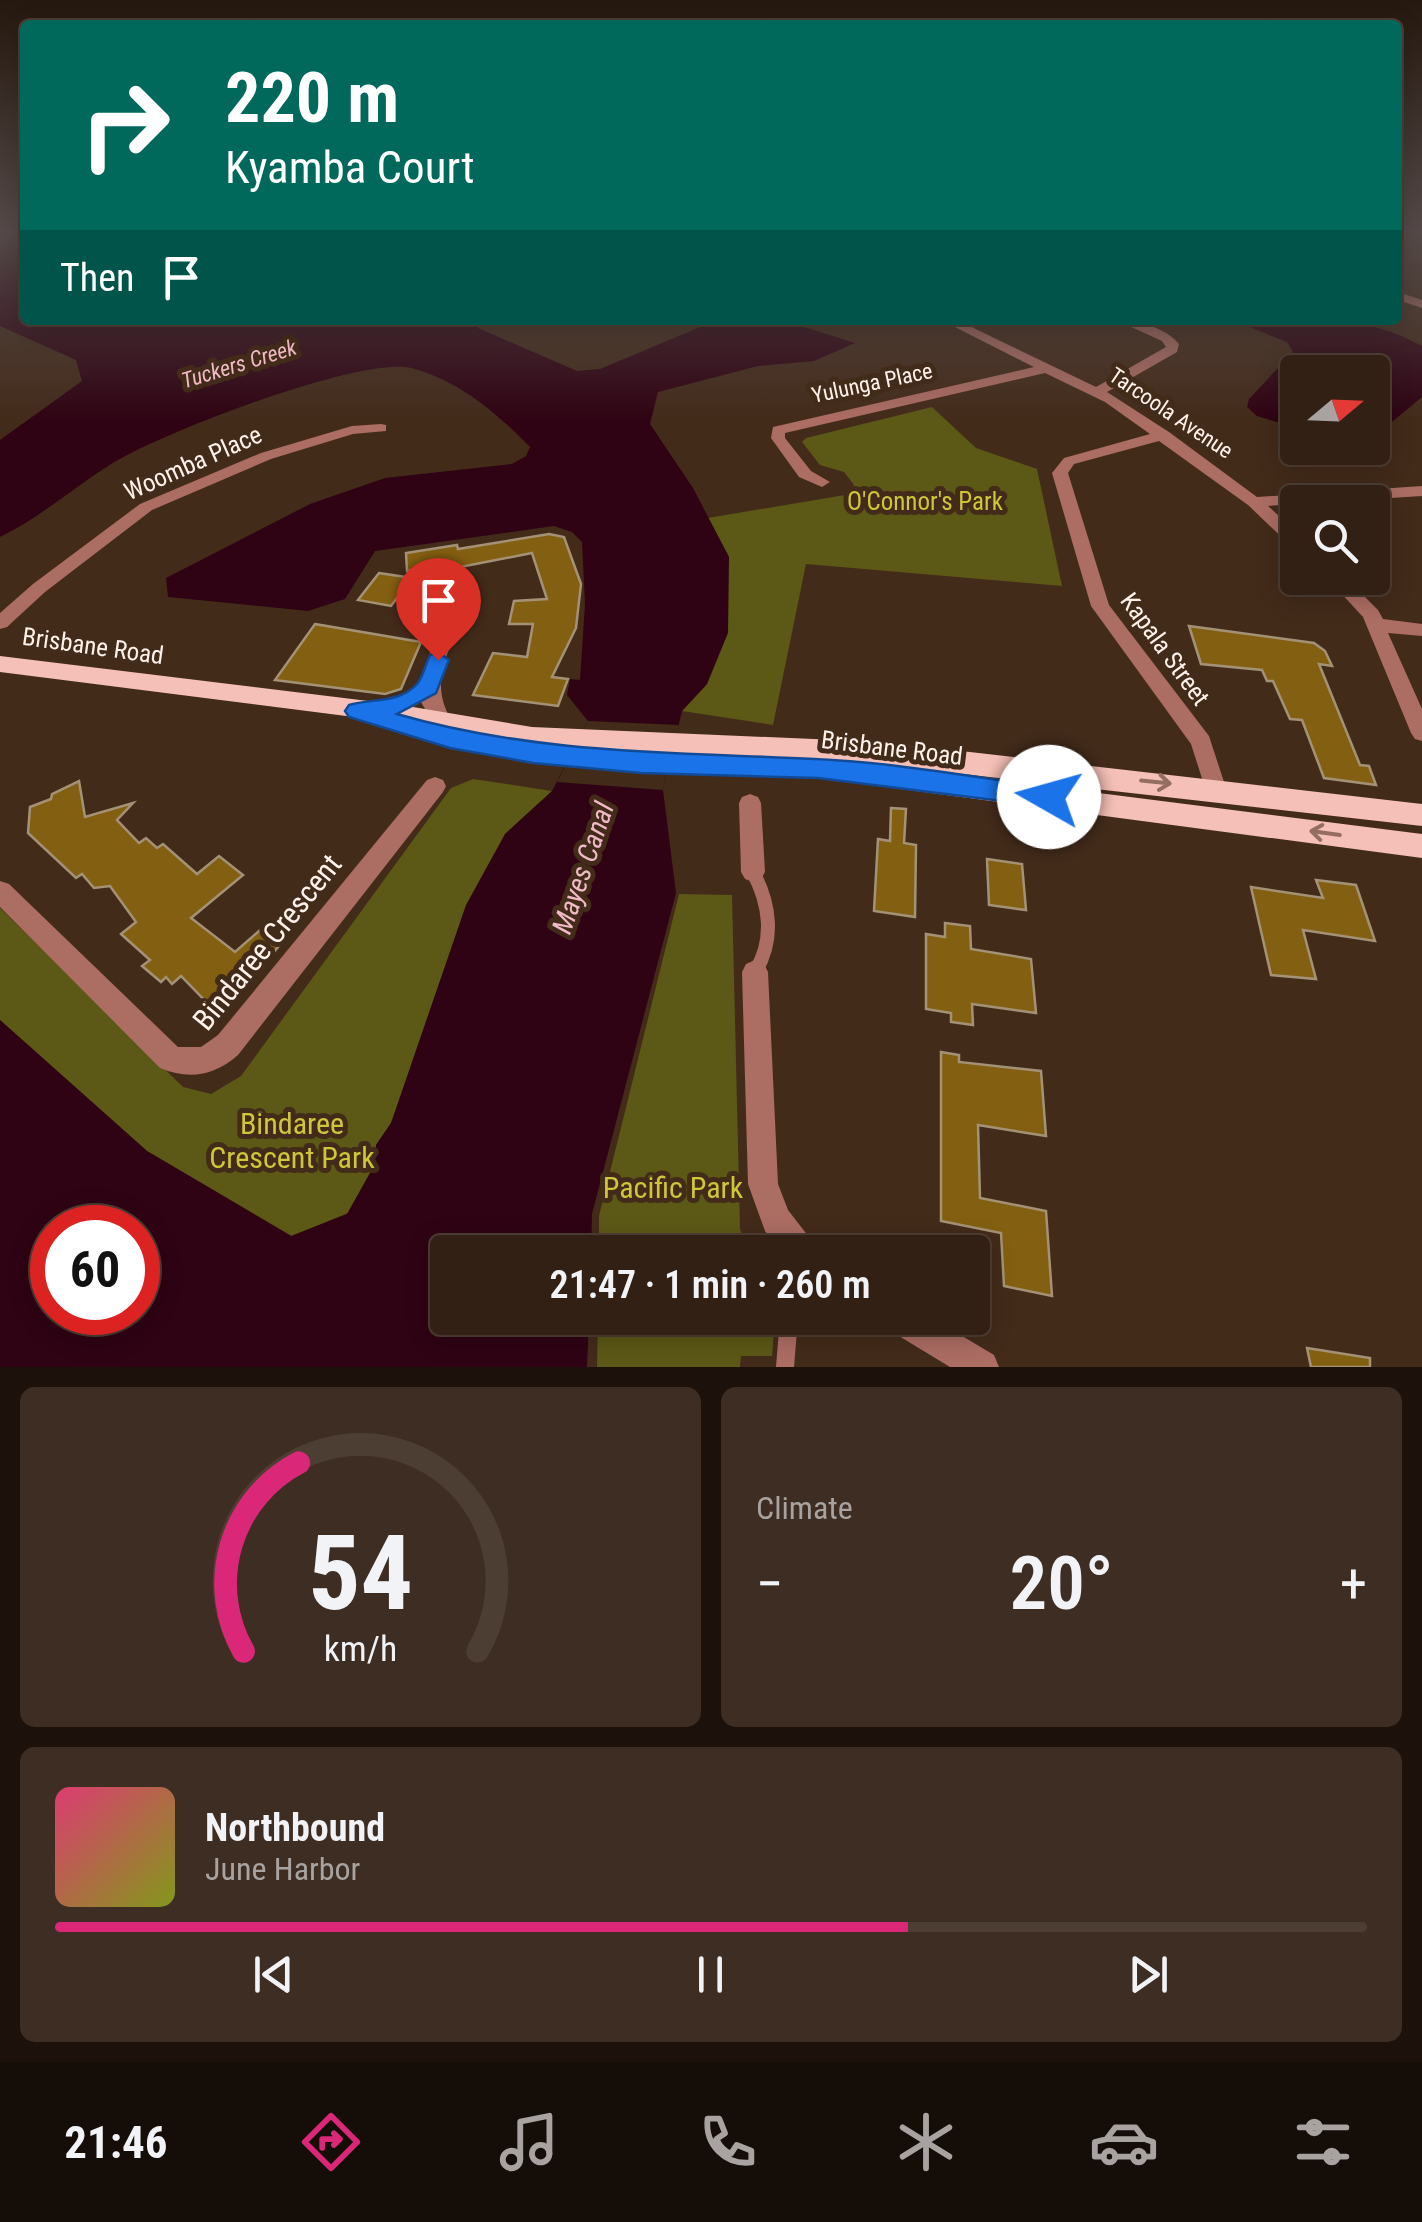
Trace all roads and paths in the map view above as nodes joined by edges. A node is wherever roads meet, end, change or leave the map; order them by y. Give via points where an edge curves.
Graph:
1 (958, 325) edge
2 (1134, 325) edge
3 (1048, 368) junction
4 (1098, 392) junction
5 (380, 428) dead end
6 (1164, 434) junction
7 (822, 482) dead end
8 (1422, 491) edge
9 (1254, 502) junction
10 (1280, 526) edge
11 (1353, 595) edge
12 (455, 604) dead end
13 (0, 623) edge
14 (1376, 625) junction
15 (1422, 630) edge
16 (0, 664) edge
17 (1400, 678) junction
18 (428, 688) junction
19 (366, 712) junction
20 (1422, 714) edge
21 (443, 723) junction
22 (1422, 733) edge
23 (567, 749) junction
24 (672, 755) junction
25 (435, 786) dead end
26 (1215, 788) junction
27 (750, 804) dead end
28 (1422, 815) edge
29 (1422, 846) edge
30 (753, 872) joint
31 (0, 891) edge
32 (755, 972) joint
33 (788, 1235) edge
34 (788, 1335) edge
35 (928, 1335) edge
36 (785, 1367) edge
37 (982, 1367) edge

1 - 3 street, Tarcoola Avenue
2 - 4 street via 1167,338 1172,349
3 - 4 street, Tarcoola Avenue
3 - 7 street, Yulunga Place via 778,430 805,474
4 - 6 street, Tarcoola Avenue
5 - 13 street, Woomba Place via 266,456 146,507
6 - 9 street, Tarcoola Avenue
6 - 26 street, Kapala Street via 1070,461 1060,473 1100,606 1200,742
8 - 9 street
9 - 10 street, Tarcoola Avenue
11 - 14 street
12 - 18 street
14 - 15 street
14 - 17 street
16 - 19 main road, Brisbane Road
17 - 20 street
17 - 22 street
18 - 19 street via 404,704
18 - 21 street via 430,706
19 - 21 main road, Brisbane Road
19 - 23 main road, Brisbane Road via 450,738
21 - 23 main road, Brisbane Road
23 - 24 main road, Brisbane Road
24 -> 26 main road, Brisbane Road via 882,752
29 -> 24 main road, Brisbane Road
25 - 31 street, Bindaree Crescent via 228,1045 204,1062 170,1058
26 - 28 main road, Brisbane Road
27 - 30 street
30 - 32 lane via 766,897 768,944
32 - 33 street via 763,1184
34 - 36 lane
35 - 37 street

